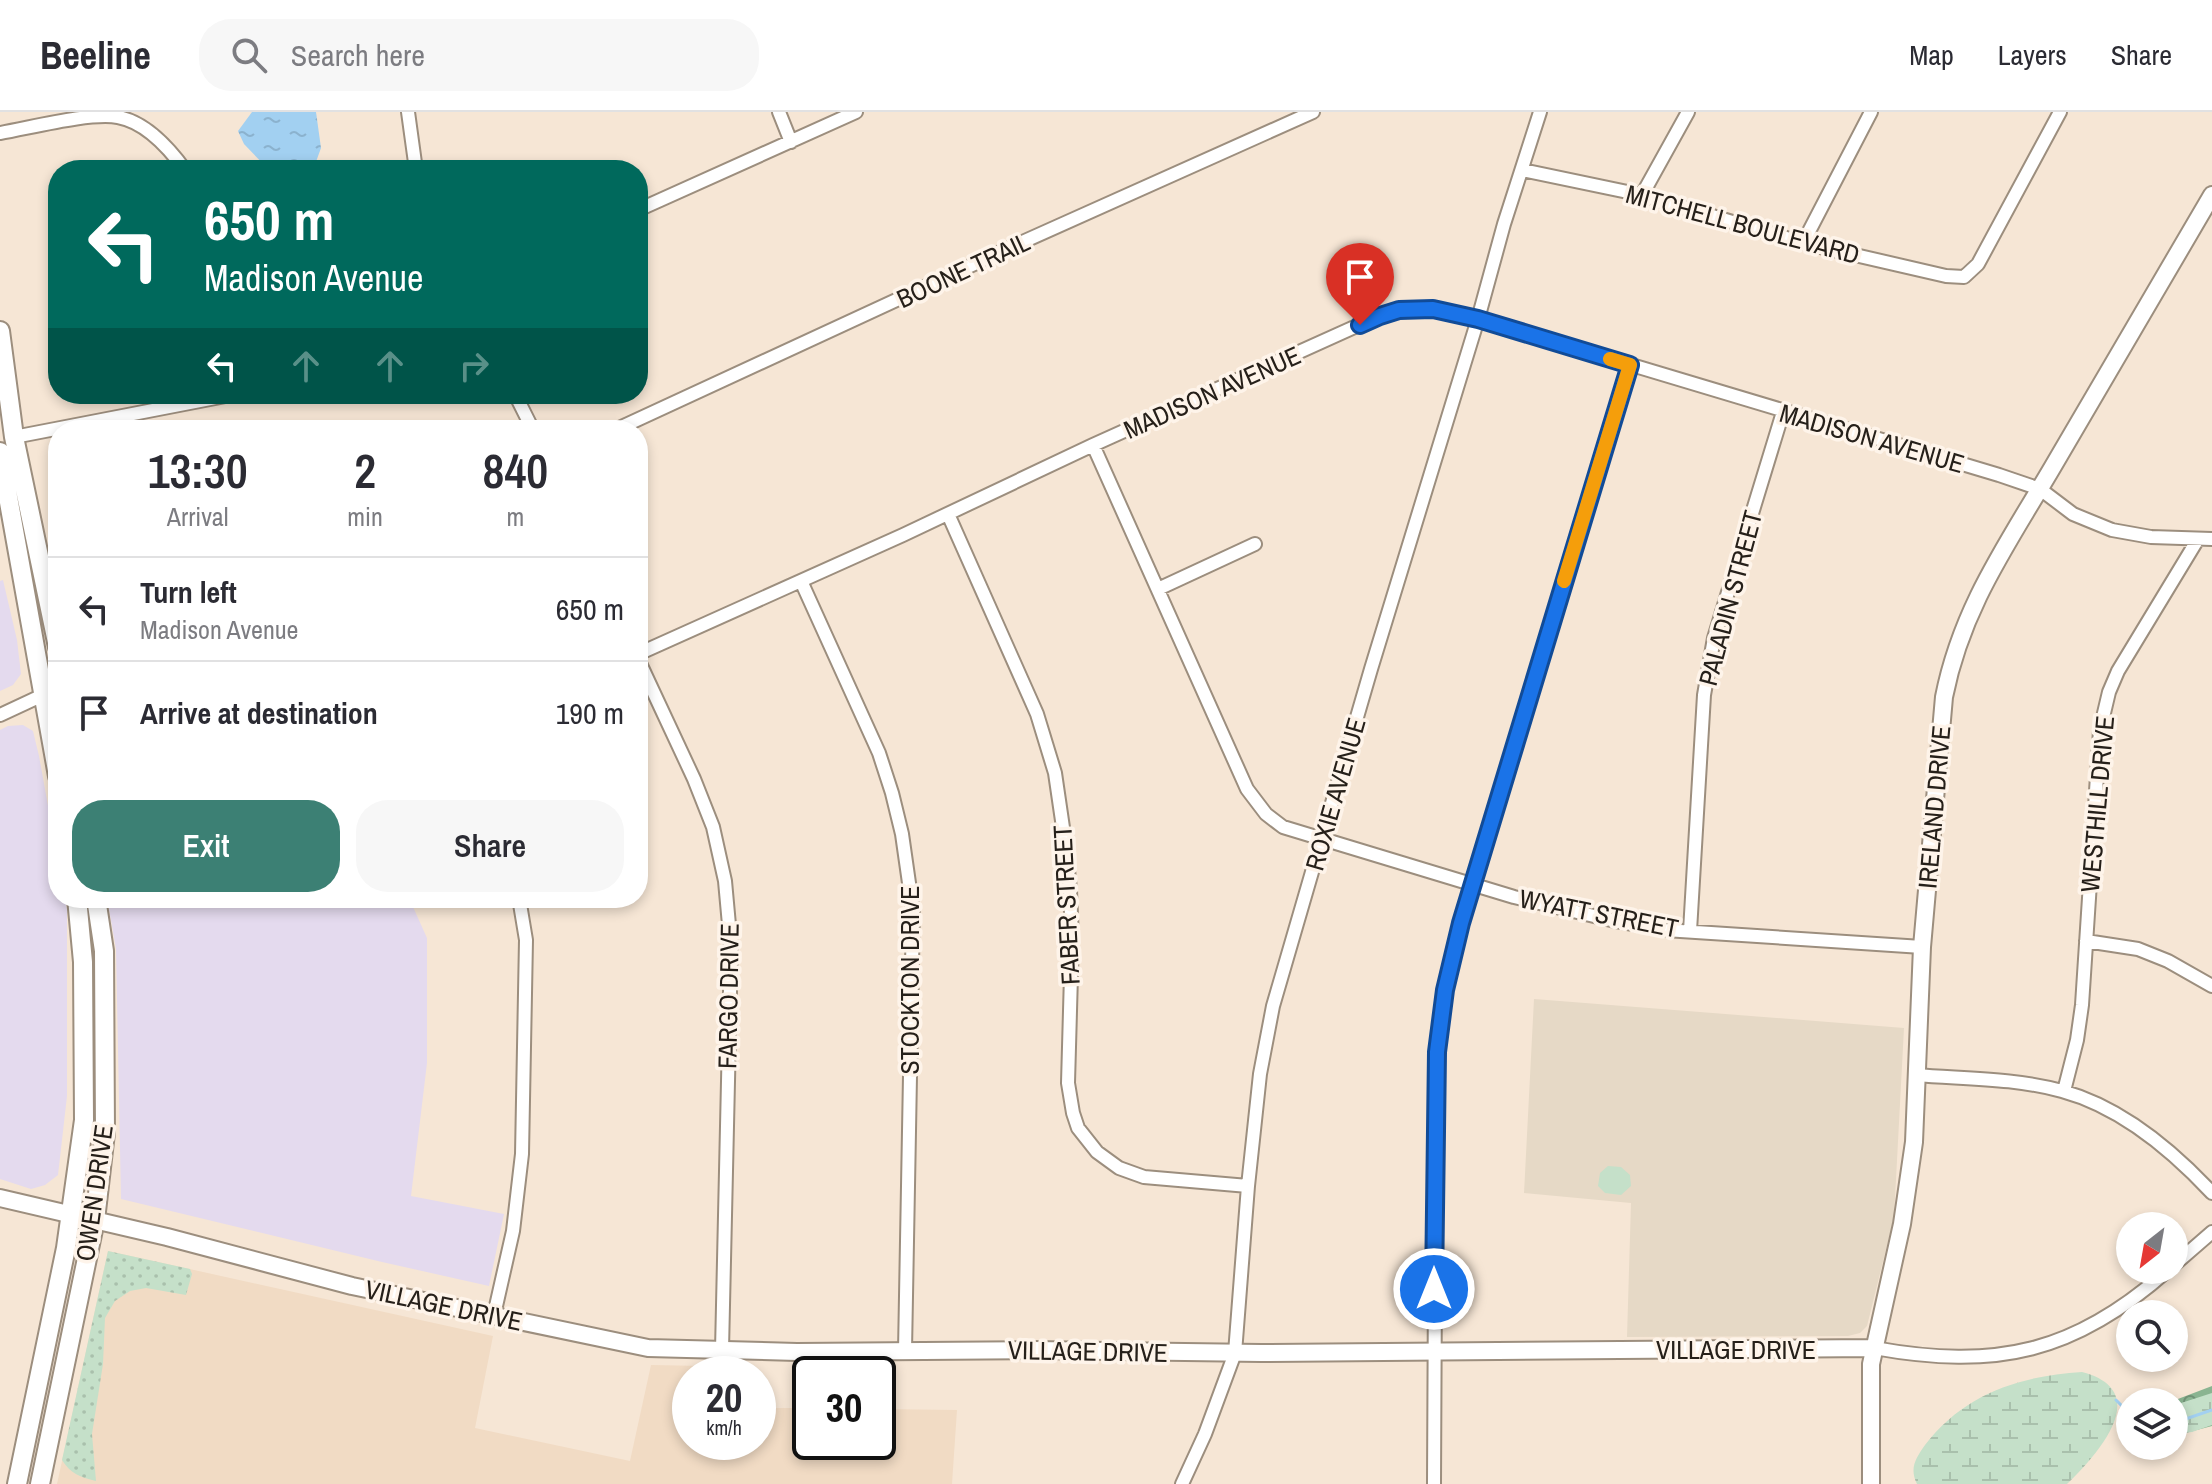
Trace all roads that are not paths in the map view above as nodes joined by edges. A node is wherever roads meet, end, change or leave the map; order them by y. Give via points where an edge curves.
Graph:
1 (408, 112) edge
2 (779, 112) edge
3 (856, 112) edge
4 (1313, 112) edge
5 (1540, 112) edge
6 (1688, 112) edge
7 (1871, 112) edge
8 (2060, 112) edge
9 (0, 133) edge
10 (791, 142) junction
11 (176, 160) edge
12 (415, 160) edge
13 (1522, 170) junction
14 (1642, 195) junction
15 (2212, 195) edge
16 (648, 206) edge
17 (1803, 243) junction
18 (1478, 319) junction
19 (0, 331) edge
20 (1630, 365) junction
21 (184, 404) edge
22 (1783, 412) junction
23 (102, 420) edge
24 (637, 420) edge
25 (48, 430) edge
26 (14, 437) junction
27 (1093, 445) junction
28 (0, 452) edge
29 (2040, 489) junction
30 (948, 514) junction
31 (2198, 539) junction
32 (2212, 539) edge
33 (1255, 544) dead end
34 (801, 581) junction
35 (1158, 589) junction
36 (48, 599) edge
37 (648, 652) edge
38 (48, 678) edge
39 (648, 679) edge
40 (48, 693) edge
41 (0, 715) edge
42 (1321, 840) junction
43 (1474, 885) junction
44 (78, 908) edge
45 (98, 908) edge
46 (521, 908) edge
47 (1690, 931) junction
48 (2086, 941) junction
49 (1922, 947) junction
50 (2212, 986) edge
51 (1916, 1075) junction
52 (2064, 1091) junction
53 (1248, 1186) junction
54 (2212, 1193) edge
55 (0, 1198) edge
56 (71, 1215) junction
57 (95, 1220) junction
58 (2212, 1232) edge
59 (2188, 1253) edge
60 (2151, 1284) edge
61 (494, 1315) junction
62 (1874, 1348) junction
63 (722, 1350) junction
64 (905, 1351) junction
65 (1434, 1352) junction
66 (1235, 1353) junction
67 (17, 1484) edge
68 (40, 1484) edge
69 (1182, 1484) edge
70 (1434, 1484) edge
71 (1871, 1484) edge

1 - 12 street
2 - 10 street
3 - 10 street
4 - 24 street, BOONE TRAIL
5 - 13 street, ROXIE AVENUE
6 - 14 street
7 - 17 street
8 - 17 street, MITCHELL BOULEVARD via 1978,264 1964,277
9 - 11 street via 95,115 119,117 160,142
10 - 16 street
13 - 14 street, MITCHELL BOULEVARD
13 - 18 street, ROXIE AVENUE
14 - 17 street, MITCHELL BOULEVARD
15 - 29 main road, IRELAND DRIVE
18 - 20 street, MADISON AVENUE
18 - 27 street, MADISON AVENUE via 1433,309 1380,316
18 - 42 street, ROXIE AVENUE
19 - 26 highway
20 - 22 street, MADISON AVENUE
20 - 43 street
21 - 23 street
22 - 29 street, MADISON AVENUE
22 - 47 street, PALADIN STREET via 1708,668
25 - 26 street
26 - 36 highway
27 - 30 street, MADISON AVENUE
27 - 35 street, WYATT STREET
28 - 38 highway
29 - 31 street via 2073,514 2112,530
29 - 49 main road, IRELAND DRIVE via 1975,601 1950,669
30 - 34 street, MADISON AVENUE
30 - 53 street, FABER STREET via 1037,714 1055,773 1070,890 1068,1083 1078,1128 1097,1152 1131,1173
31 - 32 street
31 - 48 street, WESTHILL DRIVE via 2128,654 2106,701
33 - 35 street
34 - 37 street, MADISON AVENUE
34 - 64 street, STOCKTON DRIVE via 879,753 909,874 913,911
35 - 42 street, WYATT STREET via 1247,789 1274,822
39 - 63 street, FARGO DRIVE via 705,804 729,910
40 - 41 street
42 - 43 street, WYATT STREET
42 - 53 street, ROXIE AVENUE via 1273,1006
43 - 47 street, WYATT STREET via 1601,918
43 - 65 street via 1453,953 1439,1032
44 - 56 highway, OWEN DRIVE via 85,1077
45 - 57 highway, OWEN DRIVE via 104,951 105,1133
46 - 61 street via 526,940 522,1154
47 - 49 street, WYATT STREET
48 - 50 street via 2138,949
48 - 52 street, WESTHILL DRIVE via 2077,1040
49 - 51 main road, IRELAND DRIVE
51 - 52 street
51 - 62 main road, IRELAND DRIVE via 1910,1173
52 - 54 street via 2133,1125
53 - 66 street, ROXIE AVENUE
55 - 56 main road, VILLAGE DRIVE
56 - 57 main road, VILLAGE DRIVE
56 - 67 highway, OWEN DRIVE
57 - 61 main road, VILLAGE DRIVE via 352,1286
57 - 68 highway, OWEN DRIVE
58 - 59 street
60 - 62 street, VILLAGE DRIVE via 2105,1319 2024,1350 1958,1358
61 - 63 main road, VILLAGE DRIVE via 619,1344
62 - 65 main road, VILLAGE DRIVE
62 - 71 main road, IRELAND DRIVE
63 - 64 main road, VILLAGE DRIVE
64 - 66 main road, VILLAGE DRIVE
65 - 66 main road, VILLAGE DRIVE
65 - 70 street
66 - 69 street, ROXIE AVENUE

